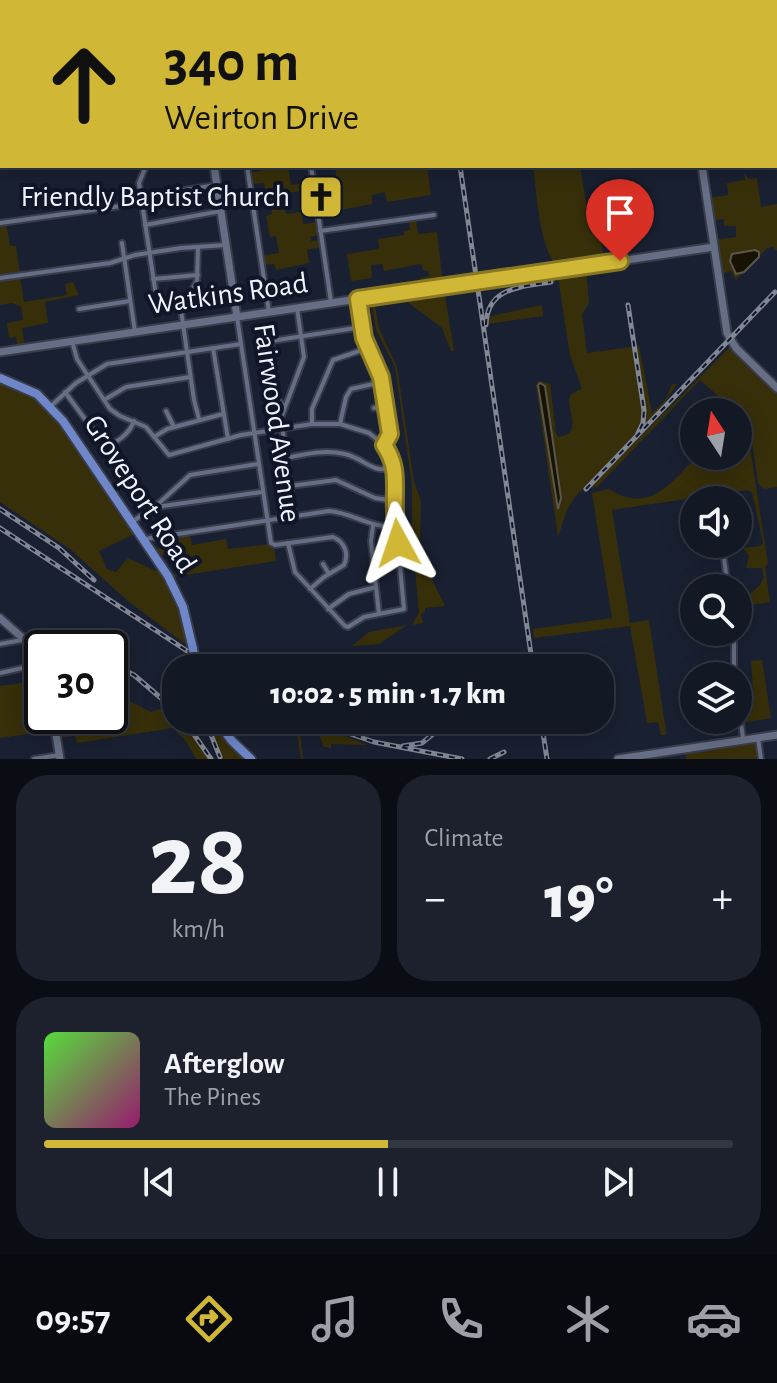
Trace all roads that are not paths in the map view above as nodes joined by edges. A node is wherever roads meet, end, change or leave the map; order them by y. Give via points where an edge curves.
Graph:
1 (145, 168) edge
2 (214, 168) edge
3 (247, 168) edge
4 (311, 168) edge
5 (702, 168) edge
6 (217, 185) junction
7 (141, 198) junction
8 (221, 211) junction
9 (434, 215) dead end
10 (0, 223) edge
11 (145, 225) junction
12 (320, 231) junction
13 (122, 243) dead end
14 (226, 245) junction
15 (714, 247) junction
16 (198, 248) junction
17 (150, 253) junction
18 (125, 258) junction
19 (198, 275) junction
20 (0, 278) edge
21 (153, 279) junction
22 (195, 288) junction
23 (201, 292) dead end
24 (358, 299) junction
25 (130, 301) junction
26 (157, 302) dead end
27 (331, 303) junction
28 (297, 308) junction
29 (79, 309) dead end
30 (269, 312) junction
31 (237, 317) junction
32 (183, 325) junction
33 (362, 327) junction
34 (135, 332) junction
35 (301, 336) junction
36 (72, 341) junction
37 (241, 344) junction
38 (213, 348) junction
39 (368, 348) junction
40 (0, 352) edge
41 (187, 352) junction
42 (0, 375) edge
43 (87, 375) junction
44 (190, 377) junction
45 (382, 382) junction
46 (777, 388) edge
47 (65, 392) junction
48 (104, 400) junction
49 (51, 406) junction
50 (284, 406) junction
51 (385, 406) junction
52 (374, 408) dead end
53 (166, 411) dead end
54 (223, 414) junction
55 (199, 419) junction
56 (134, 421) junction
57 (312, 424) junction
58 (340, 424) junction
59 (174, 427) junction
60 (281, 429) junction
61 (254, 433) junction
62 (154, 437) junction
63 (228, 439) junction
64 (384, 445) junction
65 (286, 458) junction
66 (258, 464) junction
67 (395, 468) junction
68 (290, 486) junction
69 (263, 492) junction
70 (395, 501) junction
71 (153, 508) junction
72 (294, 515) junction
73 (267, 519) junction
74 (132, 522) junction
75 (373, 526) junction
76 (396, 526) junction
77 (144, 539) junction
78 (288, 543) junction
79 (323, 564) dead end
80 (329, 574) junction
81 (376, 587) junction
82 (310, 589) junction
83 (328, 609) junction
84 (379, 614) junction
85 (0, 618) edge
86 (24, 639) joint
87 (0, 644) edge
88 (194, 654) edge
89 (24, 668) edge
90 (0, 673) edge
91 (56, 734) edge
92 (227, 734) edge
93 (743, 734) edge
94 (777, 735) edge
95 (758, 738) junction
96 (744, 740) junction
97 (59, 757) edge
98 (34, 759) edge
99 (251, 759) edge
100 (618, 759) edge
101 (761, 759) edge

1 - 7 street via 139,181
2 - 6 street, Fairwood Avenue
3 - 30 street
4 - 12 street
5 - 15 street
6 - 7 street
6 - 8 street, Fairwood Avenue
7 - 10 street via 128,205
7 - 11 street
8 - 11 street
8 - 14 street, Fairwood Avenue
9 - 12 street
11 - 17 street
12 - 27 street
13 - 18 street
14 - 16 street
14 - 31 street, Fairwood Avenue
15 - 24 street, Watkins Road, bridge
15 - 46 street via 727,333
16 - 17 street
16 - 19 street
17 - 18 street
17 - 21 street
18 - 20 street
18 - 25 street
19 - 21 street
19 - 22 street
21 - 26 street
22 - 23 street
22 - 32 street via 181,306
24 - 27 street, Watkins Road
24 - 33 street
25 - 29 street
25 - 34 street
27 - 28 street, Watkins Road
28 - 30 street, Watkins Road
28 - 35 street
30 - 31 street, Watkins Road
31 - 32 street, Watkins Road
31 - 37 street, Fairwood Avenue
32 - 34 street, Watkins Road
32 - 41 street
33 - 35 street
33 - 39 street
34 - 36 street, Watkins Road
35 - 50 street via 303,362
35 - 50 street via 270,342 277,399
36 - 40 street, Watkins Road
36 - 43 street
37 - 38 street
37 - 61 street, Fairwood Avenue
38 - 41 street
38 - 54 street
39 - 45 street
39 - 57 street via 333,360 312,409
41 - 43 street via 107,364
41 - 44 street
42 - 49 main road, Groveport Road
43 - 47 street
43 - 48 street
44 - 48 street via 126,387
44 - 55 street
45 - 51 street
45 - 58 street via 351,389
47 - 49 street
47 - 56 street via 104,445 128,433
48 - 56 street via 116,414
49 - 74 main road, Groveport Road
50 - 60 street
51 - 52 street
51 - 64 street via 390,435
53 - 59 street
54 - 55 street
54 - 63 street
55 - 59 street
56 - 62 street
57 - 58 street
57 - 60 street
58 - 64 street via 364,430
59 - 62 street
60 - 61 street
60 - 65 street
61 - 63 street
61 - 66 street, Fairwood Avenue
62 - 63 street via 169,455
64 - 67 street
65 - 67 street via 337,453 378,471
65 - 68 street
66 - 69 street, Fairwood Avenue
66 - 71 street via 190,475
67 - 70 street
68 - 70 street via 336,480
68 - 72 street
69 - 71 street
69 - 73 street, Fairwood Avenue
70 - 76 street
71 - 74 street
72 - 73 street
72 - 75 street via 335,511
73 - 77 street
73 - 78 street, Fairwood Avenue via 271,544
74 - 77 main road, Groveport Road
75 - 76 street
75 - 81 street
76 - 84 street via 404,609
77 - 88 main road, Groveport Road, bridge via 177,594
78 - 80 street via 334,537 342,542 344,565
78 - 82 street via 293,569
79 - 80 street
80 - 82 street
81 - 83 street via 349,594
81 - 84 street
82 - 83 street
83 - 84 street via 348,627
85 - 86 street
86 - 87 street
89 - 90 street
91 - 97 street
92 - 99 main road
93 - 96 street
94 - 95 street
95 - 96 street
95 - 101 street
96 - 100 street
97 - 98 street

